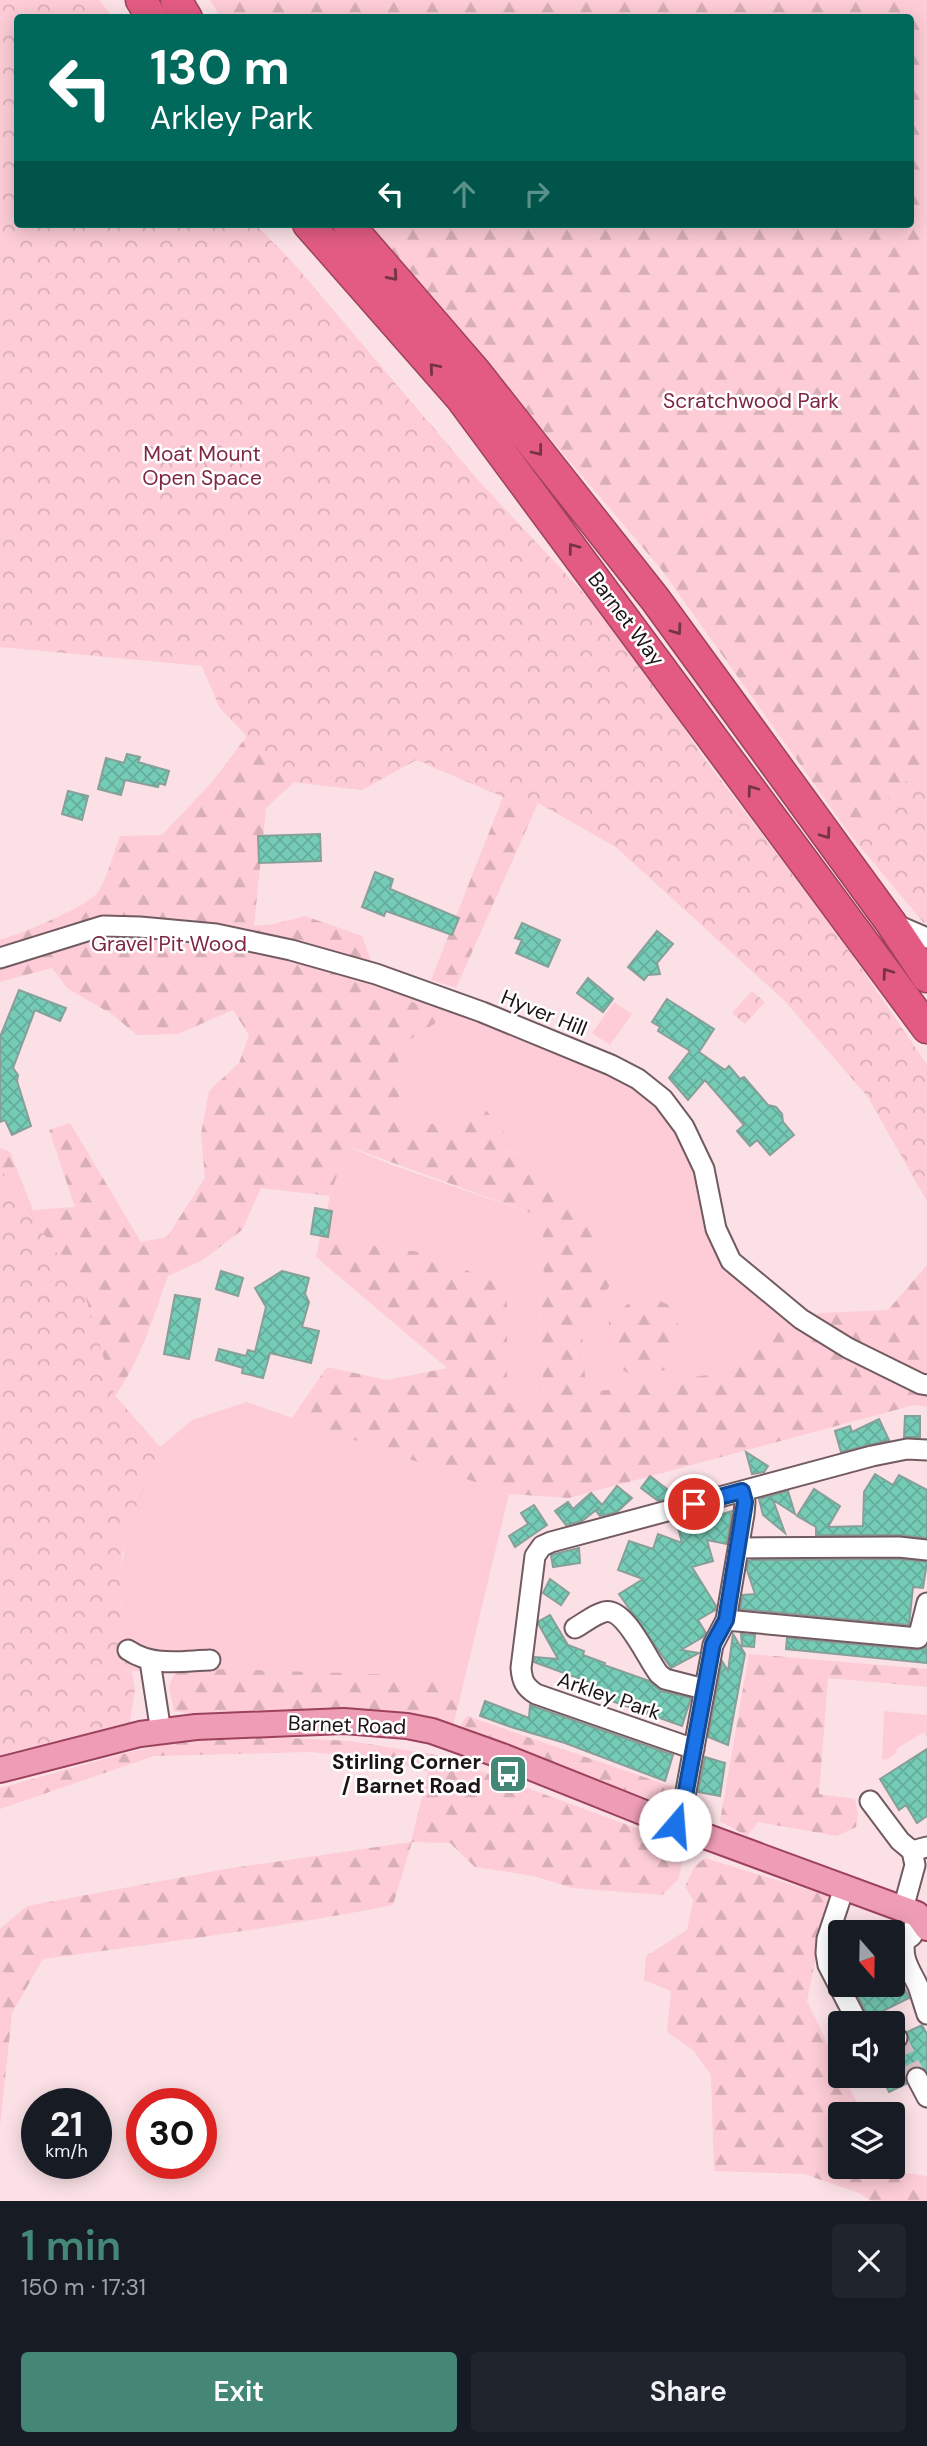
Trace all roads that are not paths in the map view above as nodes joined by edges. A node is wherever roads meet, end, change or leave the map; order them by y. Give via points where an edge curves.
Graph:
1 (312, 228) edge
2 (351, 228) edge
3 (891, 923) junction
4 (927, 938) edge
5 (0, 958) edge
6 (927, 973) edge
7 (927, 1028) edge
8 (927, 1385) edge
9 (927, 1450) edge
10 (742, 1491) junction
11 (739, 1548) junction
12 (927, 1550) edge
13 (927, 1603) edge
14 (726, 1620) junction
15 (575, 1628) dead end
16 (923, 1638) edge
17 (128, 1650) dead end
18 (210, 1660) dead end
19 (150, 1661) junction
20 (704, 1689) junction
21 (161, 1732) junction
22 (694, 1749) junction
23 (0, 1770) edge
24 (870, 1801) dead end
25 (675, 1825) junction
26 (919, 1849) edge
27 (844, 1888) junction
28 (837, 1913) junction
29 (834, 1920) edge
30 (839, 1920) edge
31 (917, 1920) edge
32 (828, 1937) edge
33 (905, 1941) edge
34 (828, 1961) edge
35 (905, 1970) edge
36 (927, 2014) edge
37 (917, 2078) tunnel mouth
38 (927, 2097) edge

7 -> 1 highway, Barnet Way via 460,397
2 -> 3 highway, Barnet Way via 475,371 655,599
3 - 4 street
3 - 6 highway, Barnet Way
5 - 8 street, Hyver Hill via 103,926 216,934 376,974 611,1065 663,1099 684,1127 704,1169 716,1229 731,1261 801,1319 848,1349
9 - 10 street, Arkley Park via 872,1456
10 - 11 street via 745,1502
10 - 22 street, Arkley Park via 551,1542 535,1556 521,1668 526,1688
11 - 12 street
11 - 14 street
13 - 16 street
14 - 16 street
14 - 20 street via 713,1644
15 - 20 street via 604,1612 614,1612 624,1618 659,1674
17 - 19 street
18 - 19 street
19 - 21 street
20 - 22 street
21 - 23 main road, Barnet Road
21 - 25 main road, Barnet Road via 311,1721 407,1726 481,1749
22 - 25 street
24 - 26 street via 900,1841
25 - 27 main road, Barnet Road
26 - 31 street via 915,1865
27 - 28 street
27 - 31 main road, Barnet Road
28 - 29 street
28 - 30 street
31 - 33 street
32 - 34 street
35 - 36 street
37 - 38 street

